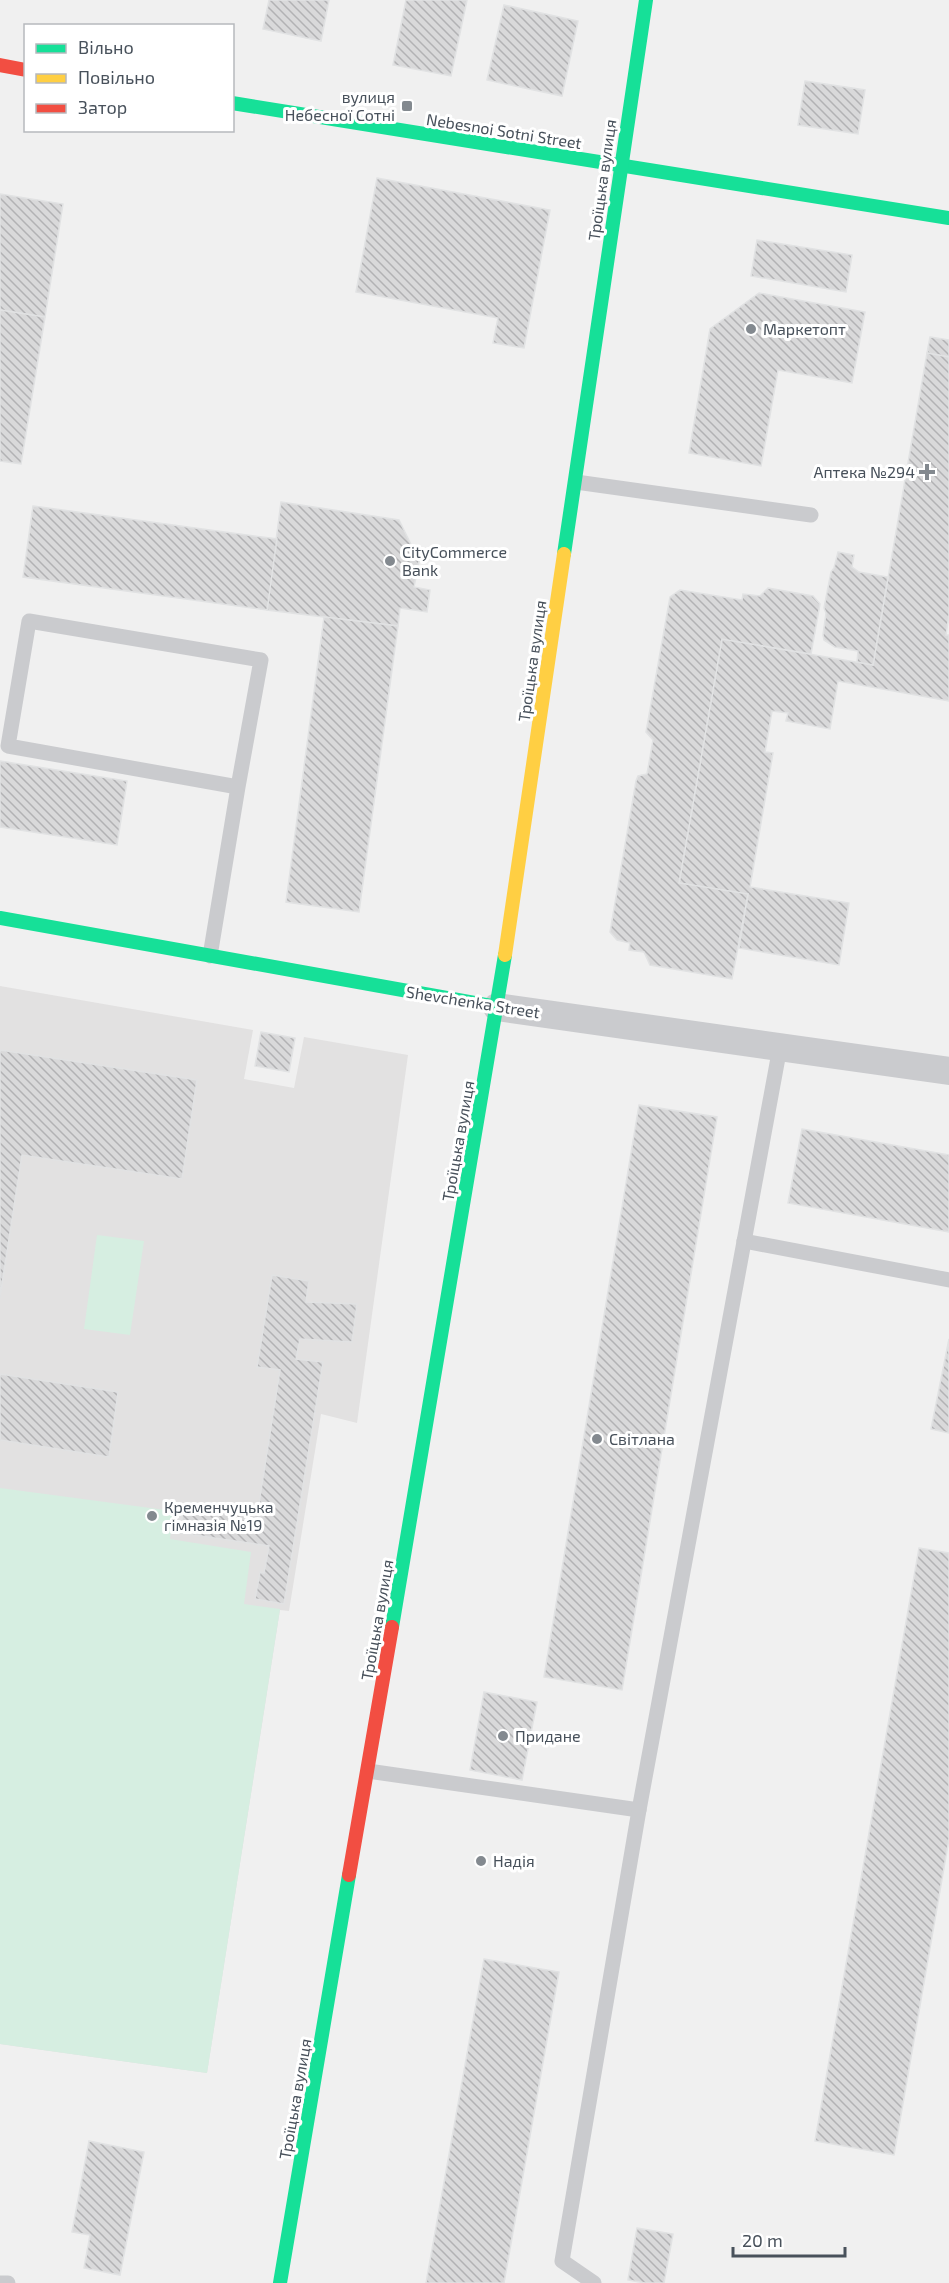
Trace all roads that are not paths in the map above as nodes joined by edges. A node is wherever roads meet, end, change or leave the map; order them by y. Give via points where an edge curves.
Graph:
1 (646, 0) edge
2 (0, 65) edge
3 (24, 70) edge
4 (234, 104) edge
5 (620, 167) junction
6 (949, 218) edge
7 (576, 482) junction
8 (812, 515) dead end
9 (238, 787) junction
10 (0, 918) edge
11 (210, 956) junction
12 (497, 1007) junction
13 (780, 1047) junction
14 (949, 1071) edge
15 (744, 1241) junction
16 (949, 1280) edge
17 (368, 1771) junction
18 (639, 1810) junction
19 (0, 2283) edge
20 (8, 2283) edge
21 (280, 2283) edge
22 (594, 2283) edge

1 - 5 main road, Троїцька вулиця
2 - 3 main road
4 - 5 main road, Nebesnoi Sotni Street
5 - 6 main road, Nebesnoi Sotni Street
5 - 7 main road, Троїцька вулиця
7 - 8 lane
7 - 12 main road, Троїцька вулиця
9 - 9 lane via 261,660 29,621 8,746
9 - 11 lane
10 - 11 main road, Shevchenka Street
11 - 12 main road, Shevchenka Street
12 - 13 street, Shevchenka Street
12 - 17 main road, Троїцька вулиця
13 - 14 street, Shevchenka Street
13 - 15 lane
15 - 16 lane
15 - 18 lane
17 - 18 lane
17 - 21 main road, Троїцька вулиця
18 - 22 lane via 562,2261
19 - 20 lane

